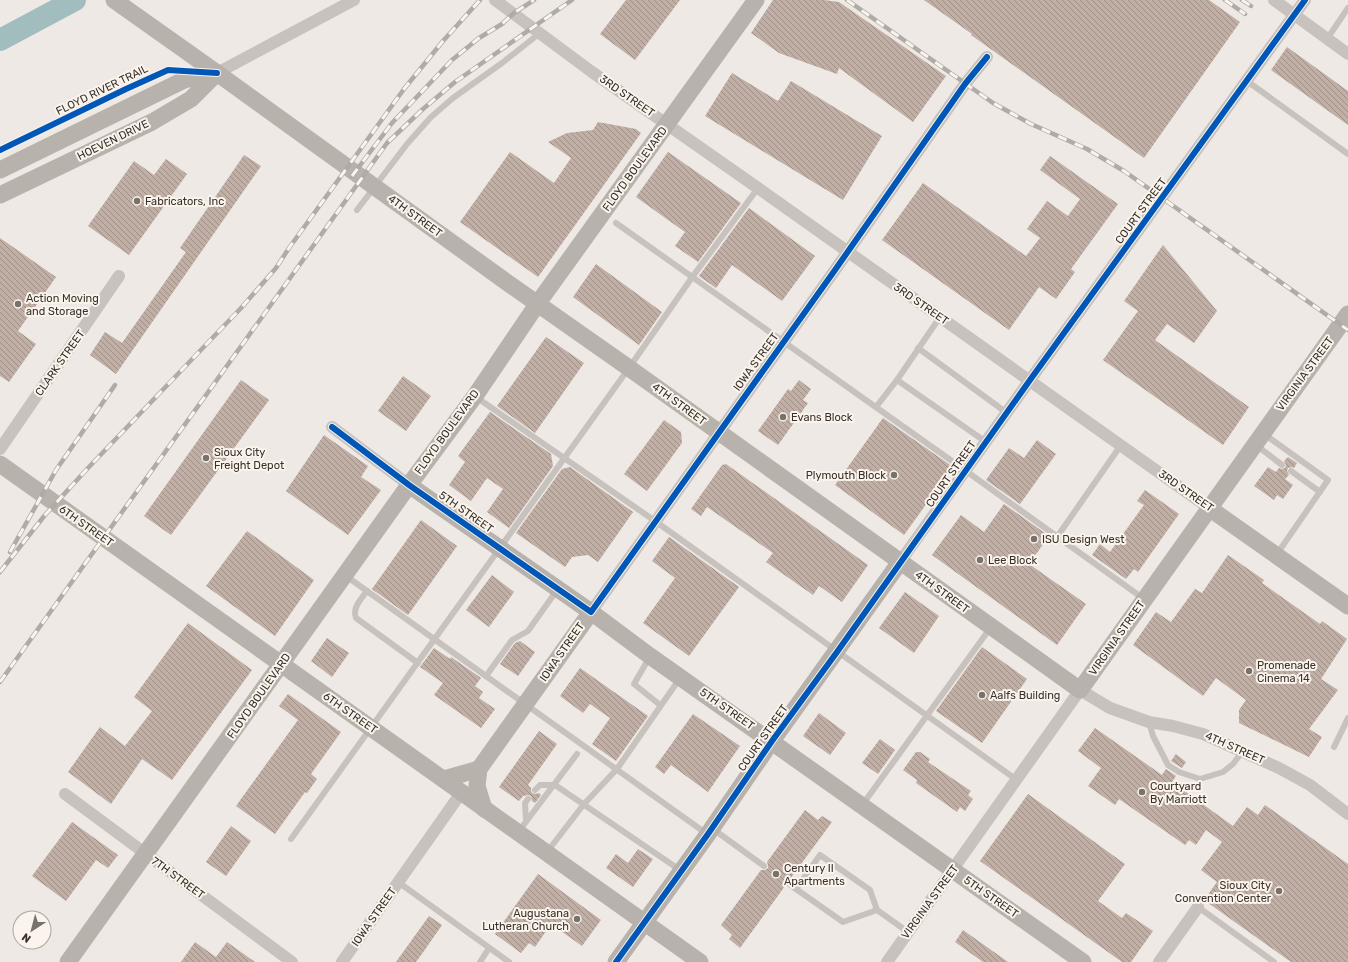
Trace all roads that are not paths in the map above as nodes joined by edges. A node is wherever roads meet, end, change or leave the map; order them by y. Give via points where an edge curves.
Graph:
1 (114, 0) edge
2 (354, 0) edge
3 (495, 0) edge
4 (756, 0) edge
5 (1274, 0) edge
6 (1305, 0) edge
7 (1348, 8) edge
8 (1295, 15) junction
9 (540, 33) junction
10 (1327, 39) junction
11 (1348, 54) edge
12 (987, 57) dead end
13 (218, 73) junction
14 (1247, 81) junction
15 (1348, 154) edge
16 (0, 170) edge
17 (758, 188) junction
18 (0, 195) edge
19 (357, 210) dead end
20 (616, 223) dead end
21 (848, 252) junction
22 (119, 276) dead end
23 (693, 276) junction
24 (538, 303) junction
25 (1348, 314) edge
26 (940, 317) junction
27 (783, 342) junction
28 (918, 348) junction
29 (629, 368) junction
30 (897, 380) junction
31 (1030, 380) junction
32 (474, 396) junction
33 (876, 407) junction
34 (1007, 413) junction
35 (332, 427) dead end
36 (718, 432) junction
37 (1258, 439) junction
38 (986, 442) junction
39 (1121, 445) junction
40 (0, 449) edge
41 (564, 458) junction
42 (0, 464) edge
43 (1282, 464) dead end
44 (966, 471) junction
45 (1291, 471) dead end
46 (410, 484) junction
47 (1320, 492) junction
48 (1209, 508) junction
49 (655, 521) junction
50 (1057, 537) junction
51 (500, 548) junction
52 (1276, 555) junction
53 (900, 562) junction
54 (345, 575) junction
55 (558, 589) junction
56 (367, 591) junction
57 (1144, 599) junction
58 (1348, 606) edge
59 (591, 612) junction
60 (991, 627) junction
61 (435, 640) junction
62 (837, 652) junction
63 (650, 656) junction
64 (418, 664) junction
65 (486, 676) junction
66 (681, 677) junction
67 (1080, 690) junction
68 (525, 703) junction
69 (660, 705) junction
70 (926, 715) junction
71 (1348, 718) edge
72 (1149, 722) junction
73 (772, 741) junction
74 (1334, 747) dead end
75 (1242, 752) junction
76 (577, 754) dead end
77 (478, 769) junction
78 (617, 769) junction
79 (444, 779) junction
80 (1017, 780) junction
81 (555, 785) junction
82 (535, 790) dead end
83 (461, 793) junction
84 (64, 794) dead end
85 (528, 799) dead end
86 (584, 804) junction
87 (862, 805) junction
88 (484, 809) junction
89 (1348, 814) edge
90 (522, 827) junction
91 (710, 831) junction
92 (291, 839) dead end
93 (546, 853) junction
94 (146, 855) junction
95 (764, 866) dead end
96 (953, 869) junction
97 (682, 871) junction
98 (398, 882) junction
99 (788, 883) dead end
100 (796, 889) junction
101 (1198, 907) joint
102 (877, 910) junction
103 (645, 922) junction
104 (908, 932) junction
105 (489, 948) junction
106 (68, 962) edge
107 (292, 962) edge
108 (342, 962) edge
109 (480, 962) edge
110 (509, 962) edge
111 (616, 962) edge
112 (700, 962) edge
113 (887, 962) edge
114 (1083, 962) edge
115 (1159, 962) edge
116 (1274, 962) edge

1 - 13 main road, 4TH STREET
2 - 13 street, HOEVEN DRIVE
3 - 9 street, 3RD STREET
4 - 24 main road, FLOYD BOULEVARD
5 - 8 street
6 - 8 street, COURT STREET
7 - 10 lane
8 - 10 street
8 - 14 street, COURT STREET
9 - 17 street, 3RD STREET
9 - 19 lane via 432,117
10 - 11 street
12 - 21 street, IOWA STREET via 965,84
13 - 16 main road, HOEVEN DRIVE via 184,80
13 - 18 main road, HOEVEN DRIVE via 191,99 152,122
13 - 24 main road, 4TH STREET
14 - 15 lane
14 - 31 street, COURT STREET
17 - 21 street, 3RD STREET
17 - 23 lane
20 - 23 lane
21 - 26 street, 3RD STREET
21 - 27 street, IOWA STREET
22 - 40 street, CLARK STREET
23 - 27 lane
23 - 29 lane
24 - 29 main road, 4TH STREET
24 - 32 main road, FLOYD BOULEVARD
25 - 37 main road, VIRGINIA STREET
26 - 28 lane
26 - 31 street, 3RD STREET
27 - 33 lane
27 - 36 street, IOWA STREET
28 - 30 lane
28 - 34 lane
29 - 36 main road, 4TH STREET
29 - 41 lane
30 - 33 lane
30 - 38 lane
31 - 34 street, COURT STREET
31 - 39 street, 3RD STREET
32 - 41 lane
32 - 46 main road, FLOYD BOULEVARD
33 - 44 lane
34 - 38 street, COURT STREET
35 - 46 street, 5TH STREET
36 - 49 street, IOWA STREET
36 - 53 main road, 4TH STREET
37 - 43 lane
37 - 47 lane via 1328,480
37 - 48 main road, VIRGINIA STREET
38 - 44 street, COURT STREET
39 - 48 street, 3RD STREET
39 - 50 lane
41 - 49 lane
41 - 51 lane
42 - 79 main road, 6TH STREET
44 - 50 lane
44 - 53 street, COURT STREET
45 - 47 lane
46 - 51 main road, 5TH STREET
46 - 54 main road, FLOYD BOULEVARD
47 - 52 lane
48 - 52 main road, 3RD STREET
48 - 57 main road, VIRGINIA STREET
49 - 59 street, IOWA STREET
49 - 62 lane
50 - 57 lane
51 - 55 main road, 5TH STREET
51 - 61 lane
52 - 58 main road, 3RD STREET
53 - 60 main road, 4TH STREET
53 - 62 main road, COURT STREET
54 - 56 lane
54 - 94 main road, FLOYD BOULEVARD
55 - 59 main road, 5TH STREET
55 - 65 lane via 528,631 512,640
56 - 61 lane
56 - 64 lane via 356,606 356,618
57 - 67 main road, VIRGINIA STREET
59 - 63 main road, 5TH STREET
59 - 68 main road, IOWA STREET
60 - 67 main road, 4TH STREET
60 - 70 lane
61 - 64 lane
61 - 65 lane
62 - 70 lane
62 - 73 main road, COURT STREET
63 - 66 main road, 5TH STREET
63 - 69 lane via 634,684
64 - 92 lane
65 - 68 lane
66 - 69 lane
66 - 73 main road, 5TH STREET
67 - 72 street, 4TH STREET via 1110,708
67 - 80 street, VIRGINIA STREET
68 - 77 main road, IOWA STREET
68 - 78 lane
69 - 78 lane
70 - 80 lane
70 - 87 lane
71 - 74 lane
72 - 75 street, 4TH STREET via 1202,734
72 - 75 lane via 1168,765 1179,772 1200,779 1223,772
73 - 87 main road, 5TH STREET
73 - 91 main road, COURT STREET
75 - 89 street, 4TH STREET via 1310,785
76 - 81 lane
77 - 79 main road
77 - 88 main road via 477,786
78 - 86 lane
78 - 91 lane
79 - 83 main road, 6TH STREET
80 - 96 street, VIRGINIA STREET
81 - 82 lane via 540,784
81 - 86 lane
81 - 90 lane
83 - 88 main road, 6TH STREET
83 - 98 street, IOWA STREET
84 - 94 street, 7TH STREET
85 - 90 lane via 525,803
86 - 93 lane
86 - 97 lane
87 - 96 main road, 5TH STREET
88 - 90 main road, 6TH STREET
90 - 93 main road, 6TH STREET
91 - 95 lane
91 - 97 main road, COURT STREET
93 - 103 main road, 6TH STREET
94 - 106 main road, FLOYD BOULEVARD
94 - 107 street, 7TH STREET
96 - 104 street, VIRGINIA STREET
96 - 114 main road, 5TH STREET
97 - 103 main road, COURT STREET
98 - 105 lane
98 - 108 street, IOWA STREET
99 - 100 lane
100 - 102 lane via 843,922
100 - 102 lane via 820,855 870,890
101 - 115 street
101 - 116 lane
102 - 104 lane
103 - 111 main road, COURT STREET
103 - 112 main road, 6TH STREET
104 - 113 street, VIRGINIA STREET
105 - 109 lane
105 - 110 lane

